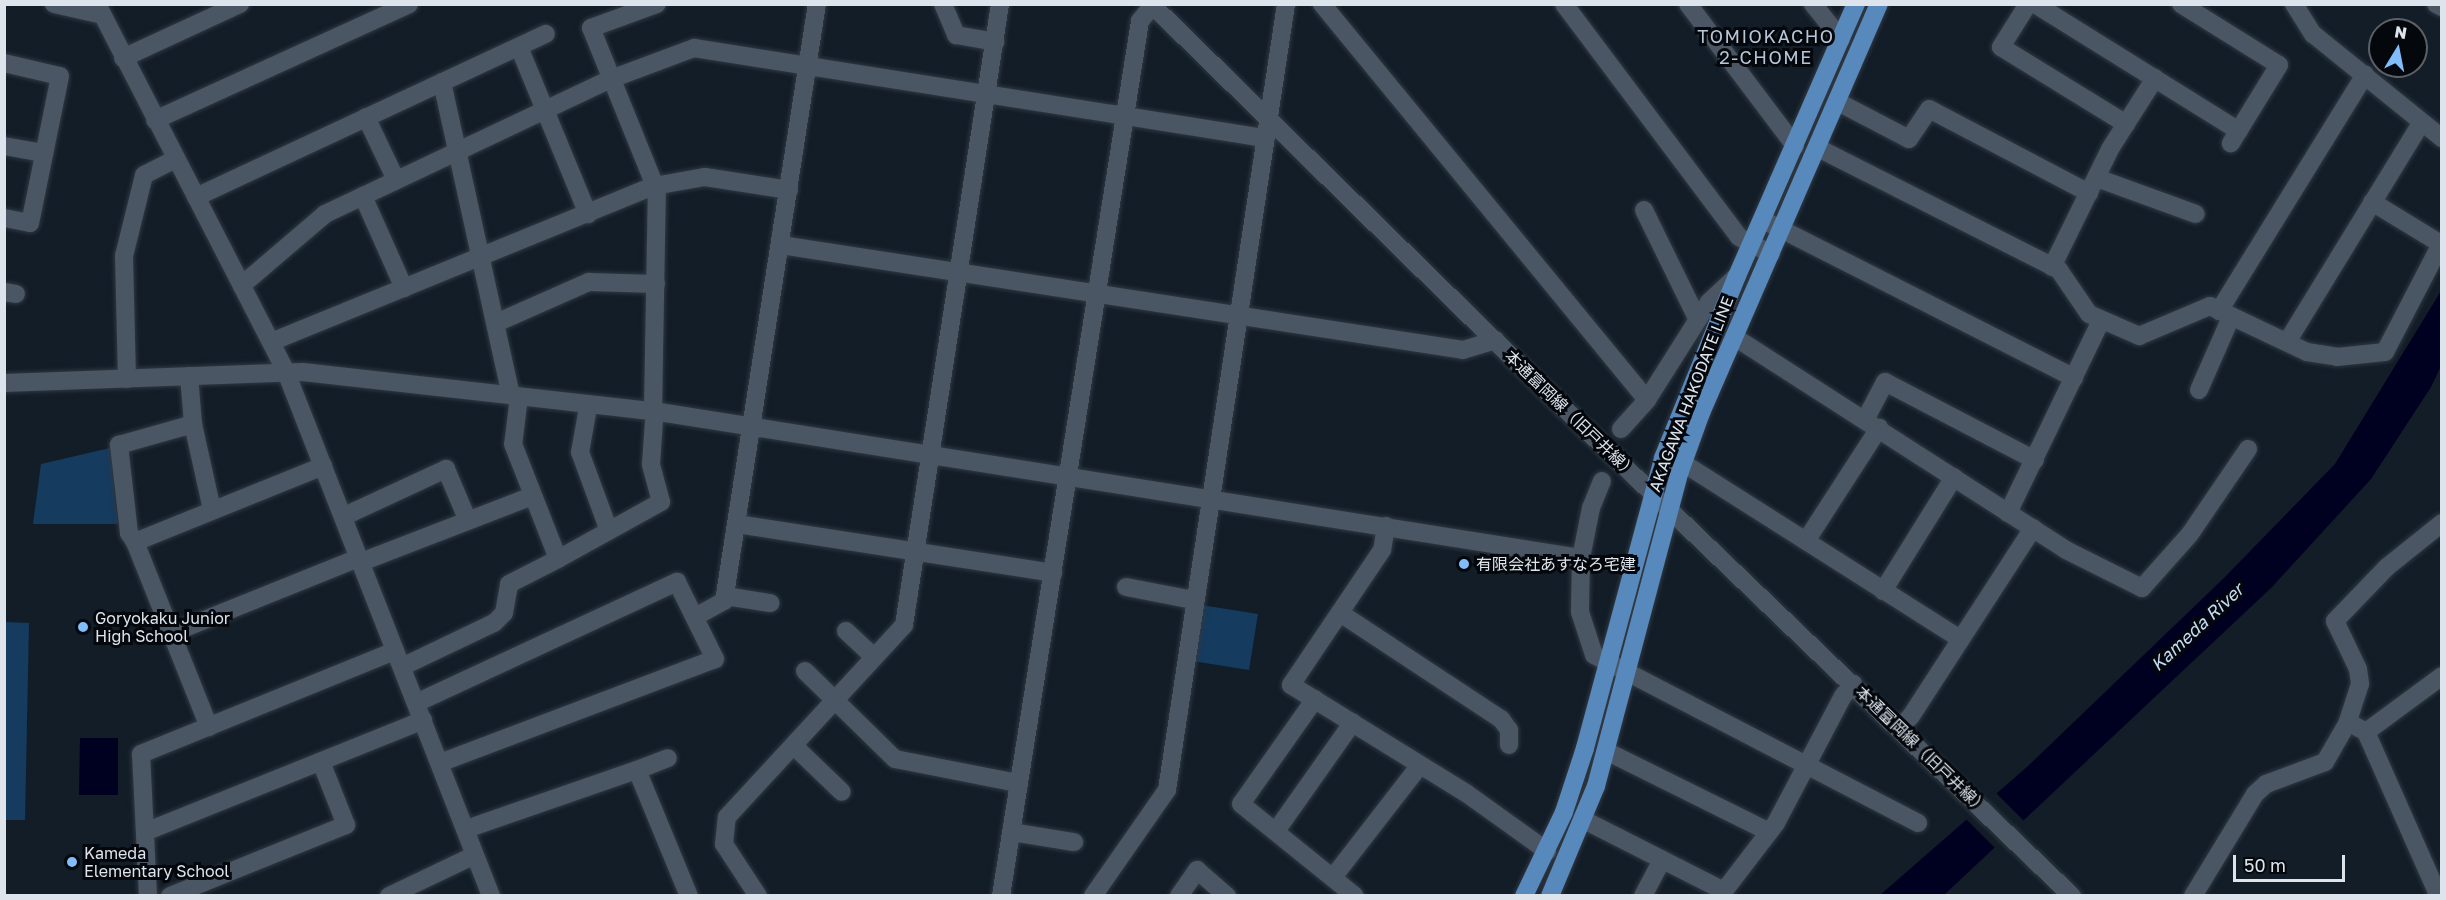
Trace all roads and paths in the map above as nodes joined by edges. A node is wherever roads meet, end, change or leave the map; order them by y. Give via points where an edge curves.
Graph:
1 (54, 4) edge
2 (240, 4) edge
3 (409, 4) edge
4 (657, 4) edge
5 (817, 4) edge
6 (943, 4) edge
7 (1000, 4) edge
8 (1286, 4) edge
9 (1322, 4) edge
10 (1564, 4) edge
11 (1688, 4) edge
12 (1813, 4) edge
13 (1856, 4) edge
14 (1879, 4) edge
15 (2028, 4) edge
16 (2035, 4) edge
17 (2181, 4) edge
18 (2294, 4) edge
19 (2436, 4) edge
20 (1152, 5) edge
21 (2442, 7) edge
22 (100, 10) edge
23 (546, 34) dead end
24 (1841, 39) junction
25 (994, 42) junction
26 (519, 47) junction
27 (123, 58) junction
28 (4, 63) edge
29 (807, 67) junction
30 (2365, 75) junction
31 (2155, 78) junction
32 (611, 79) junction
33 (442, 82) junction
34 (987, 94) junction
35 (1838, 102) junction
36 (545, 109) junction
37 (1125, 116) junction
38 (366, 117) junction
39 (1268, 118) junction
40 (155, 120) junction
41 (2421, 123) junction
42 (2126, 124) junction
43 (1265, 138) junction
44 (2442, 138) edge
45 (4, 146) edge
46 (1795, 146) junction
47 (1818, 148) junction
48 (457, 152) junction
49 (42, 153) junction
50 (176, 159) junction
51 (396, 180) junction
52 (2093, 185) junction
53 (654, 186) junction
54 (789, 190) junction
55 (363, 195) junction
56 (196, 197) junction
57 (2372, 202) junction
58 (1644, 210) dead end
59 (588, 214) junction
60 (2196, 214) dead end
61 (4, 218) edge
62 (1763, 220) junction
63 (1782, 228) junction
64 (2441, 243) edge
65 (1752, 244) junction
66 (781, 245) junction
67 (1771, 254) junction
68 (479, 258) junction
69 (2052, 267) junction
70 (959, 272) junction
71 (1737, 276) junction
72 (656, 284) junction
73 (242, 285) junction
74 (404, 288) junction
75 (1097, 295) junction
76 (2225, 314) junction
77 (1237, 316) junction
78 (1697, 318) junction
79 (2101, 321) junction
80 (496, 323) junction
81 (1736, 338) junction
82 (1496, 340) junction
83 (271, 342) junction
84 (2287, 342) junction
85 (286, 372) junction
86 (189, 376) junction
87 (2074, 378) junction
88 (127, 379) junction
89 (4, 383) edge
90 (2199, 390) dead end
91 (515, 400) junction
92 (1647, 400) junction
93 (587, 413) dead end
94 (653, 416) junction
95 (193, 424) junction
96 (1872, 424) junction
97 (752, 426) junction
98 (1621, 429) dead end
99 (2248, 449) dead end
100 (930, 454) junction
101 (2035, 460) junction
102 (1683, 463) junction
103 (323, 466) junction
104 (1069, 476) junction
105 (1954, 477) junction
106 (1602, 481) dead end
107 (1652, 494) junction
108 (532, 496) junction
109 (1209, 499) junction
110 (212, 510) junction
111 (1671, 511) junction
112 (351, 513) dead end
113 (2008, 513) junction
114 (468, 521) junction
115 (2442, 523) edge
116 (737, 524) junction
117 (1386, 526) junction
118 (2032, 528) junction
119 (609, 531) junction
120 (1806, 541) junction
121 (135, 542) junction
122 (915, 552) junction
123 (364, 558) junction
124 (1581, 558) junction
125 (558, 559) junction
126 (1053, 573) junction
127 (1126, 587) dead end
128 (1883, 591) junction
129 (725, 596) junction
130 (1193, 600) junction
131 (770, 603) dead end
132 (1340, 613) junction
133 (694, 617) junction
134 (846, 631) dead end
135 (172, 633) junction
136 (1960, 639) junction
137 (395, 651) junction
138 (874, 657) junction
139 (410, 663) dead end
140 (1606, 663) junction
141 (805, 671) dead end
142 (1626, 673) junction
143 (2440, 683) edge
144 (1853, 684) junction
145 (1316, 699) junction
146 (835, 700) junction
147 (416, 703) junction
148 (423, 720) junction
149 (1353, 722) junction
150 (2348, 722) junction
151 (209, 727) junction
152 (1898, 729) junction
153 (2366, 732) junction
154 (1509, 745) dead end
155 (794, 746) junction
156 (1606, 751) junction
157 (668, 758) dead end
158 (321, 762) junction
159 (440, 763) junction
160 (1420, 765) junction
161 (1807, 766) junction
162 (637, 770) junction
163 (1012, 782) dead end
164 (842, 792) dead end
165 (1584, 820) junction
166 (1918, 823) dead end
167 (475, 826) dead end
168 (1276, 831) junction
169 (145, 832) junction
170 (1012, 832) junction
171 (1769, 832) junction
172 (1074, 842) dead end
173 (1547, 852) junction
174 (475, 855) junction
175 (1662, 860) junction
176 (1334, 876) junction
177 (2442, 887) edge
178 (390, 895) edge
179 (148, 896) edge
180 (170, 896) edge
181 (491, 896) edge
182 (688, 896) edge
183 (758, 896) edge
184 (1001, 896) edge
185 (1092, 896) edge
186 (1179, 896) edge
187 (1227, 896) edge
188 (1356, 896) edge
189 (1524, 896) edge
190 (1550, 896) edge
191 (1643, 896) edge
192 (2072, 896) edge
193 (2193, 896) edge

1 - 22 street
2 - 27 street
3 - 40 street
4 - 32 street via 591,28
5 - 29 street
6 - 25 street via 956,35
7 - 25 street
8 - 39 street
9 - 92 street
10 - 65 street via 1739,237
11 - 46 street
12 - 24 street
13 - 24 main road, AKAGAWA HAKODATE LINE
14 - 35 main road, AKAGAWA HAKODATE LINE
15 - 42 street via 2001,47
16 - 31 street
17 - 31 street via 2279,65 2235,137
18 - 30 street via 2313,34
19 - 21 street
20 - 37 street via 1140,21
20 - 39 street, 本通富岡線（旧戸井線）
22 - 27 street
23 - 26 street
24 - 46 main road, AKAGAWA HAKODATE LINE
25 - 34 street
26 - 33 street
26 - 36 street
27 - 40 street
28 - 49 street via 60,76
29 - 32 street via 694,48
29 - 34 street
29 - 54 street
30 - 41 street
30 - 76 street
31 - 42 street
32 - 36 street
32 - 53 street
33 - 38 street
33 - 48 street
34 - 37 street
34 - 70 street
35 - 47 main road, AKAGAWA HAKODATE LINE
35 - 52 street via 1909,139 1929,109
36 - 48 street
36 - 59 street
37 - 43 street
37 - 75 street
38 - 51 street
38 - 56 street
39 - 43 street
39 - 82 street, 本通富岡線（旧戸井線）
40 - 50 street
41 - 44 street
41 - 57 street
42 - 52 street
43 - 77 street
45 - 49 street
46 - 62 main road, AKAGAWA HAKODATE LINE
47 - 63 main road, AKAGAWA HAKODATE LINE
47 - 69 street
48 - 51 street
48 - 68 street
49 - 61 street via 30,223
50 - 56 street
50 - 88 street via 144,175 124,256
51 - 55 street
52 - 60 street
52 - 69 street
53 - 54 street via 705,177
53 - 59 street
53 - 72 street
54 - 66 street
55 - 73 street via 326,214
55 - 74 street
56 - 73 street
57 - 64 street
57 - 84 street
58 - 78 street
59 - 68 street
62 - 63 street
62 - 65 main road, AKAGAWA HAKODATE LINE
63 - 67 main road, AKAGAWA HAKODATE LINE
63 - 87 street
64 - 84 street via 2385,352 2337,357 2307,352
65 - 67 street
65 - 71 main road, AKAGAWA HAKODATE LINE
66 - 70 street
66 - 97 street
67 - 81 main road, AKAGAWA HAKODATE LINE
68 - 74 street
68 - 80 street
69 - 79 street via 2059,270 2089,314
70 - 75 street
70 - 100 street
71 - 78 street
71 - 107 main road, AKAGAWA HAKODATE LINE
72 - 80 street via 589,282
72 - 94 street
73 - 83 street
74 - 83 street
75 - 77 street
75 - 104 street
76 - 79 street via 2210,306 2139,336
76 - 84 street
76 - 90 street
77 - 82 street via 1463,350
77 - 109 street
78 - 92 street
79 - 87 street
80 - 91 street
81 - 96 street
81 - 102 main road, AKAGAWA HAKODATE LINE
82 - 107 street, 本通富岡線（旧戸井線）
83 - 85 street
85 - 86 street
85 - 91 street
85 - 103 street
86 - 88 street
86 - 95 street
87 - 101 street
88 - 89 street
91 - 94 street
91 - 108 street via 513,444
92 - 98 street
93 - 119 street via 580,452
94 - 97 street
94 - 119 street via 651,464 661,502
95 - 110 street
95 - 121 street via 119,445 129,533
96 - 101 street via 1885,382
96 - 105 street
96 - 120 street
97 - 100 street
97 - 116 street
99 - 118 street via 2190,534 2142,588 2066,550
100 - 104 street
100 - 122 street
101 - 113 street
102 - 111 main road, AKAGAWA HAKODATE LINE
102 - 120 street
103 - 110 street
103 - 123 street
104 - 109 street
104 - 126 street
105 - 113 street
105 - 128 street
106 - 124 street via 1591,508
107 - 111 street, 本通富岡線（旧戸井線）
107 - 140 main road, AKAGAWA HAKODATE LINE
108 - 114 street
108 - 125 street
109 - 117 street
109 - 130 street
110 - 121 street
111 - 142 main road, AKAGAWA HAKODATE LINE
111 - 144 street, 本通富岡線（旧戸井線）
112 - 114 street via 446,469
113 - 118 street
114 - 123 street
115 - 150 street via 2387,567 2335,621 2358,669 2360,684
116 - 122 street
116 - 129 street
117 - 124 street
117 - 132 street via 1382,550
118 - 136 street
119 - 125 street
120 - 128 street
121 - 135 street
122 - 126 street
122 - 138 street via 904,625
123 - 135 street
123 - 137 street
124 - 140 street via 1578,586 1583,627 1594,655
125 - 139 street via 509,584 504,613 494,623
126 - 170 street
127 - 130 street
128 - 136 street
129 - 131 street
129 - 133 street via 724,601
130 - 185 street via 1167,790
132 - 145 street via 1291,685
132 - 154 street via 1501,719 1509,730
133 - 147 street via 677,582
133 - 159 street via 715,659
134 - 138 street
135 - 151 street
136 - 152 street via 1911,716
137 - 147 street
137 - 151 street
138 - 146 street
140 - 142 street
140 - 173 main road, AKAGAWA HAKODATE LINE via 1585,748
141 - 146 street
142 - 156 main road, AKAGAWA HAKODATE LINE
142 - 161 street
143 - 153 street
144 - 152 street, 本通富岡線（旧戸井線）
144 - 161 street
145 - 149 street
145 - 168 street via 1241,804
146 - 155 street
146 - 163 street via 895,759
147 - 148 street
148 - 158 street
148 - 159 street
149 - 160 street
149 - 168 street
150 - 153 street
150 - 193 street via 2325,762 2266,784 2255,794
151 - 169 street via 141,754
152 - 192 street, 本通富岡線（旧戸井線）
153 - 177 street via 2436,890
155 - 164 street
155 - 183 street via 728,817 724,844
156 - 165 main road, AKAGAWA HAKODATE LINE
156 - 171 street
157 - 162 street
158 - 169 street
158 - 180 street via 346,825
159 - 174 street
160 - 173 street
160 - 176 street
161 - 166 street
161 - 171 street
162 - 167 street
162 - 182 street
165 - 175 street
165 - 190 main road, AKAGAWA HAKODATE LINE
168 - 176 street
169 - 179 street
170 - 172 street
170 - 184 street
171 - 175 street via 1724,891
173 - 189 main road, AKAGAWA HAKODATE LINE
174 - 178 street
174 - 181 street
175 - 191 street
176 - 188 street
186 - 187 street via 1197,870

